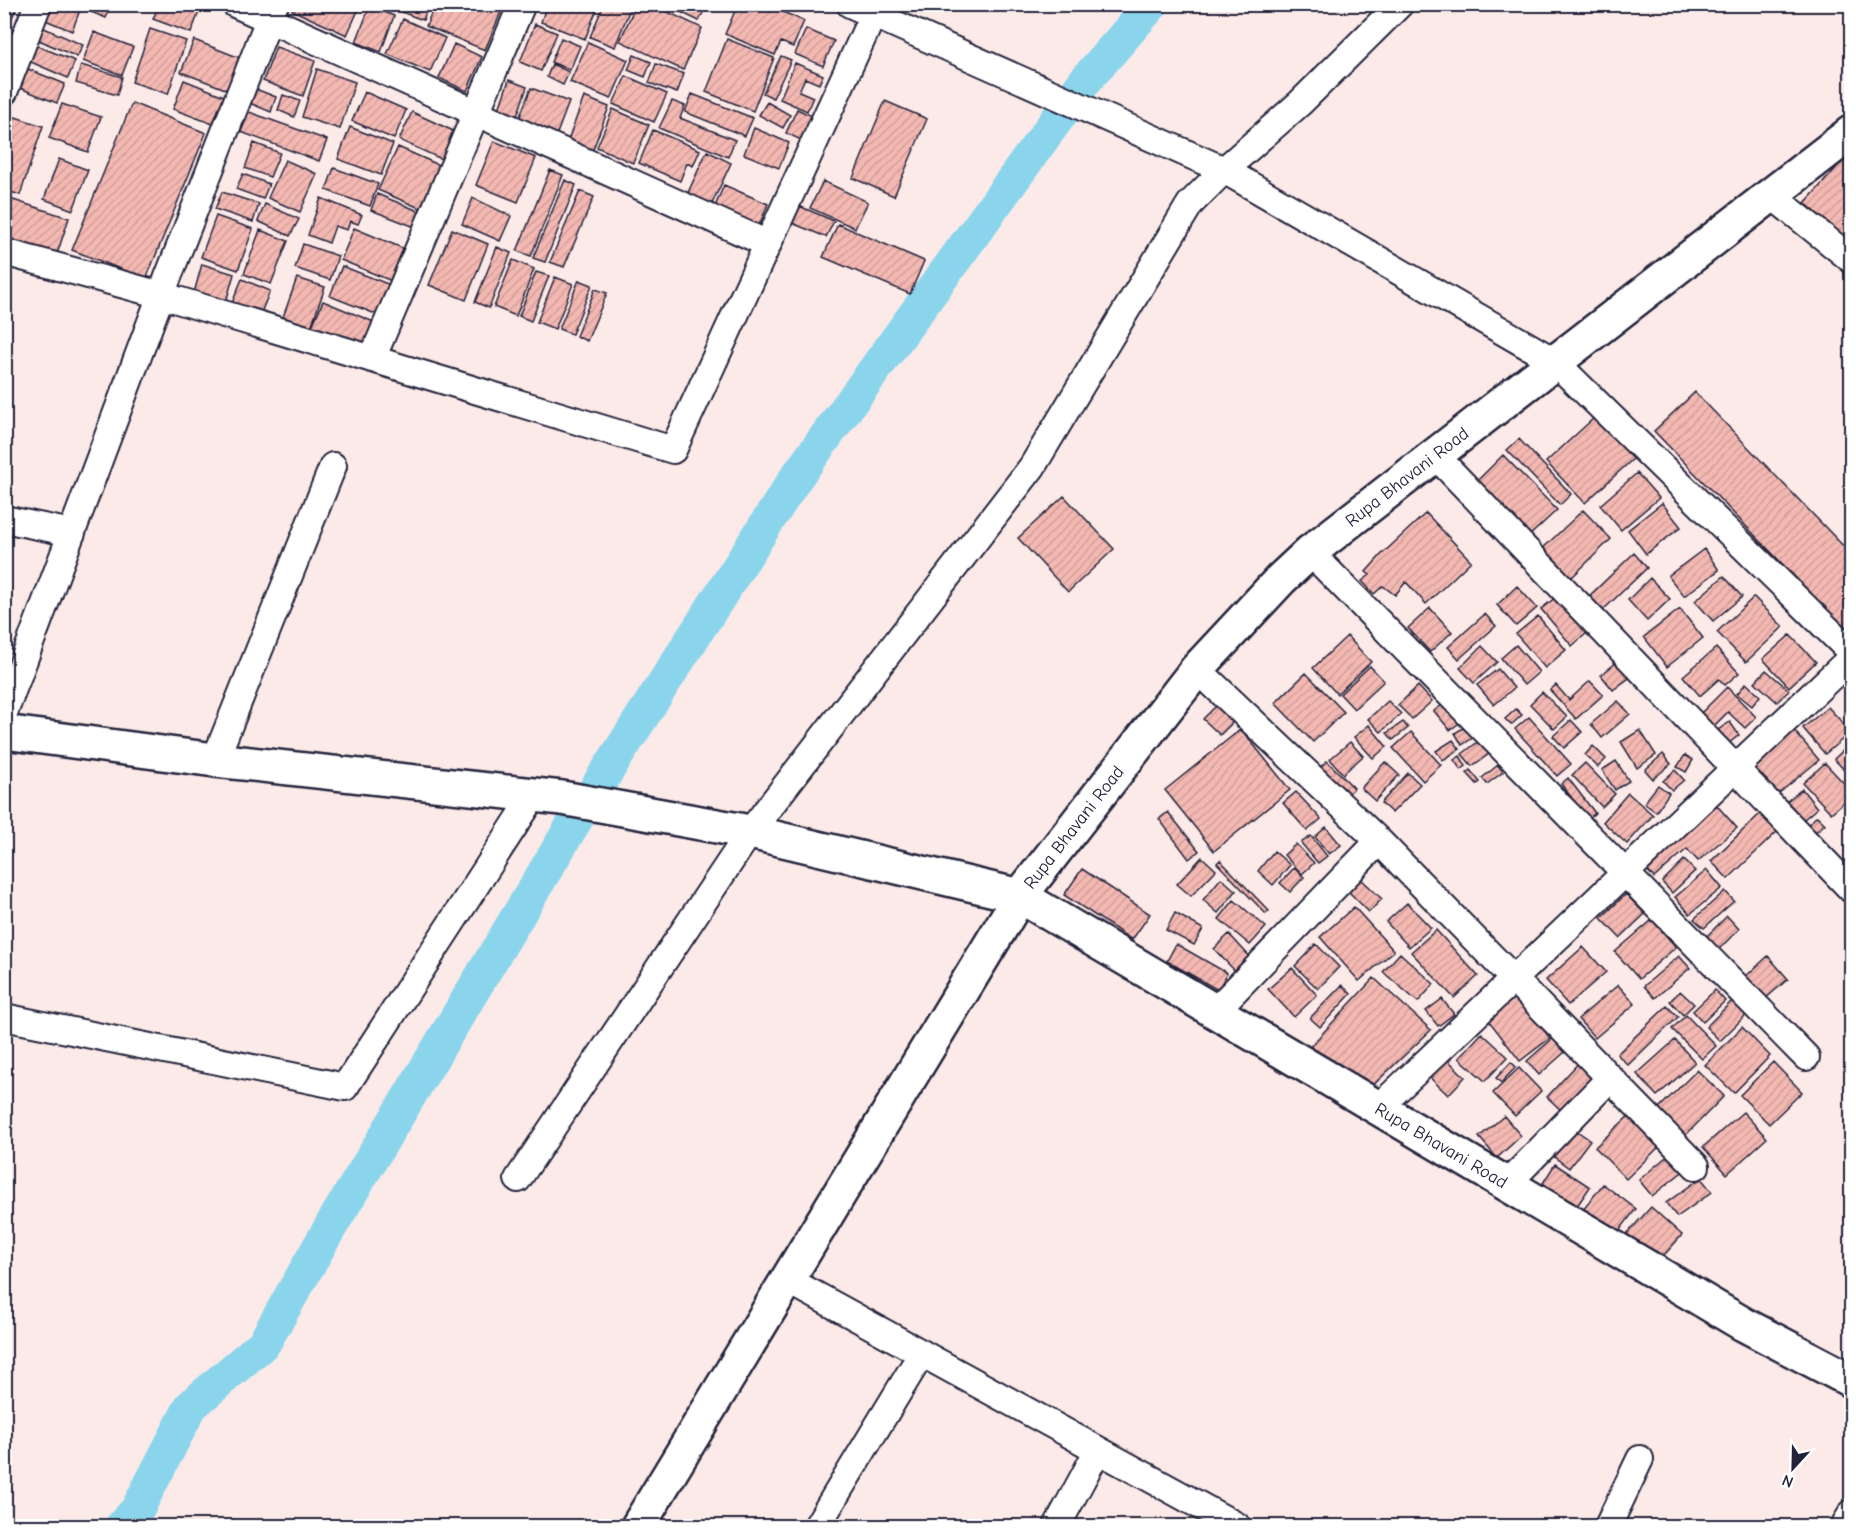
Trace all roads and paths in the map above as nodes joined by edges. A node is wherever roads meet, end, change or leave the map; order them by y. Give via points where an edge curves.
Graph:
1 (38, 4) edge
2 (235, 4) edge
3 (522, 4) edge
4 (850, 4) edge
5 (1400, 4) edge
6 (876, 9) edge
7 (272, 12) edge
8 (4, 92) edge
9 (476, 113) junction
10 (1851, 132) edge
11 (1224, 170) junction
12 (1770, 194) junction
13 (768, 244) junction
14 (4, 252) edge
15 (1851, 260) edge
16 (161, 295) junction
17 (372, 359) junction
18 (1554, 361) junction
19 (1435, 455) junction
20 (333, 466) dead end
21 (4, 519) edge
22 (72, 533) junction
23 (1310, 552) junction
24 (1851, 655) edge
25 (1197, 669) junction
26 (4, 713) edge
27 (4, 732) edge
28 (215, 760) junction
29 (1734, 768) junction
30 (549, 796) junction
31 (750, 832) junction
32 (1379, 841) junction
33 (1625, 873) junction
34 (1851, 890) edge
35 (1020, 896) junction
36 (1513, 979) junction
37 (1215, 1011) junction
38 (4, 1017) edge
39 (1806, 1057) dead end
40 (1610, 1078) junction
41 (1378, 1108) junction
42 (1696, 1166) dead end
43 (518, 1179) dead end
44 (1507, 1184) junction
45 (788, 1280) junction
46 (922, 1353) junction
47 (1851, 1381) edge
48 (1098, 1450) junction
49 (1640, 1459) dead end
50 (1851, 1512) edge
51 (638, 1527) edge
52 (817, 1527) edge
53 (1057, 1527) edge
54 (1237, 1527) edge
55 (1608, 1527) edge
56 (1844, 1527) edge

1 - 8 street
2 - 7 street
3 - 9 street
4 - 6 street
5 - 11 street via 1300,103
6 - 11 street via 1048,93
6 - 13 street
7 - 9 street
7 - 16 street
9 - 13 street
9 - 17 street
10 - 12 street, Rupa Bhavani Road
11 - 18 street
11 - 31 street via 1190,204 1032,467
12 - 15 street
12 - 18 street, Rupa Bhavani Road
13 - 17 street via 672,450
14 - 16 street
16 - 17 street
16 - 22 street
18 - 19 street, Rupa Bhavani Road
18 - 24 street
19 - 23 street, Rupa Bhavani Road
19 - 29 street
20 - 28 street
21 - 22 street
22 - 26 street
23 - 25 street, Rupa Bhavani Road
23 - 33 street
24 - 29 street
25 - 32 street
25 - 35 street, Rupa Bhavani Road
27 - 28 street
28 - 30 street
29 - 33 street
29 - 34 street
30 - 31 street
30 - 38 street via 345,1087
31 - 35 street
31 - 43 street
32 - 36 street
32 - 37 street
33 - 36 street
33 - 39 street
35 - 37 street, Rupa Bhavani Road
35 - 45 street
36 - 40 street
36 - 41 street
37 - 41 street, Rupa Bhavani Road
40 - 42 street
40 - 44 street
41 - 44 street, Rupa Bhavani Road
44 - 47 street, Rupa Bhavani Road via 1743,1324
45 - 46 street
45 - 51 street
46 - 48 street
46 - 52 street
48 - 53 street
48 - 54 street
49 - 55 street
50 - 56 street

